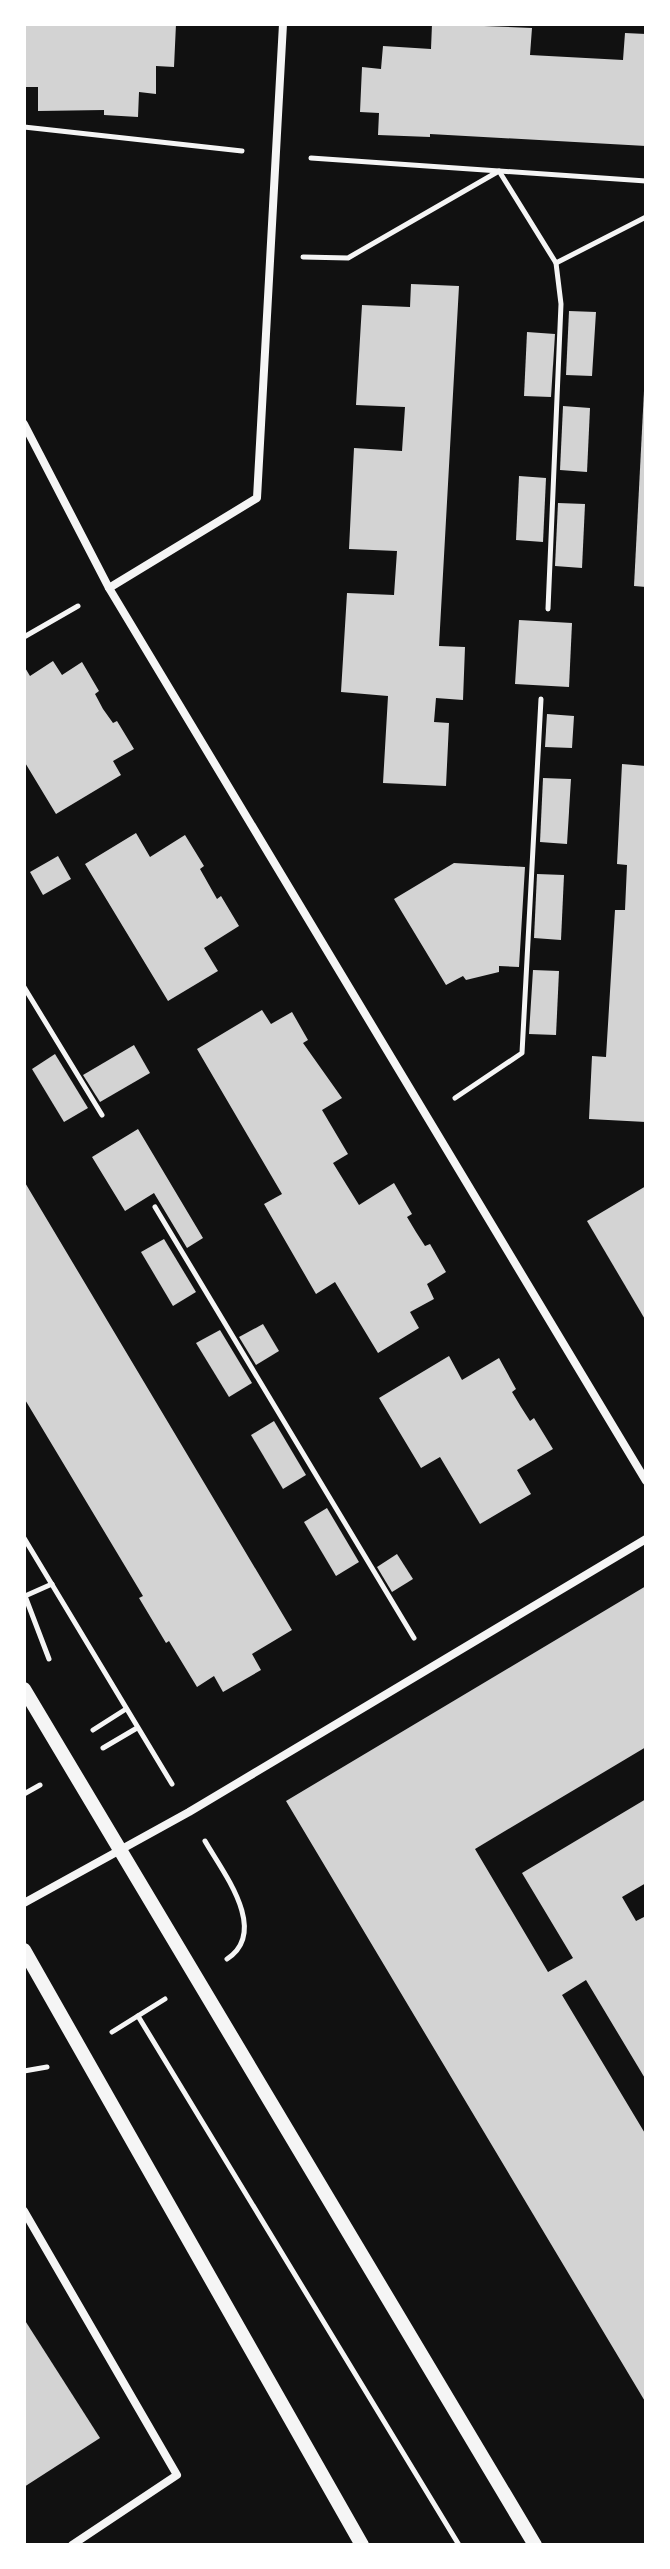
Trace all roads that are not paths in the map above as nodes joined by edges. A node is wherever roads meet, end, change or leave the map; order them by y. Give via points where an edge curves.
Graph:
1 (283, 24) edge
2 (24, 424) edge
3 (109, 588) junction
4 (646, 1481) edge
5 (646, 1539) edge
6 (24, 1689) edge
7 (120, 1850) junction
8 (24, 1903) edge
9 (24, 1950) edge
10 (24, 2211) edge
11 (72, 2545) edge
12 (362, 2545) edge
13 (535, 2545) edge

1 - 3 street via 257,498
2 - 3 street
3 - 4 street
5 - 7 street
6 - 7 street
7 - 8 street
7 - 13 street
9 - 12 street
10 - 11 street via 177,2475

